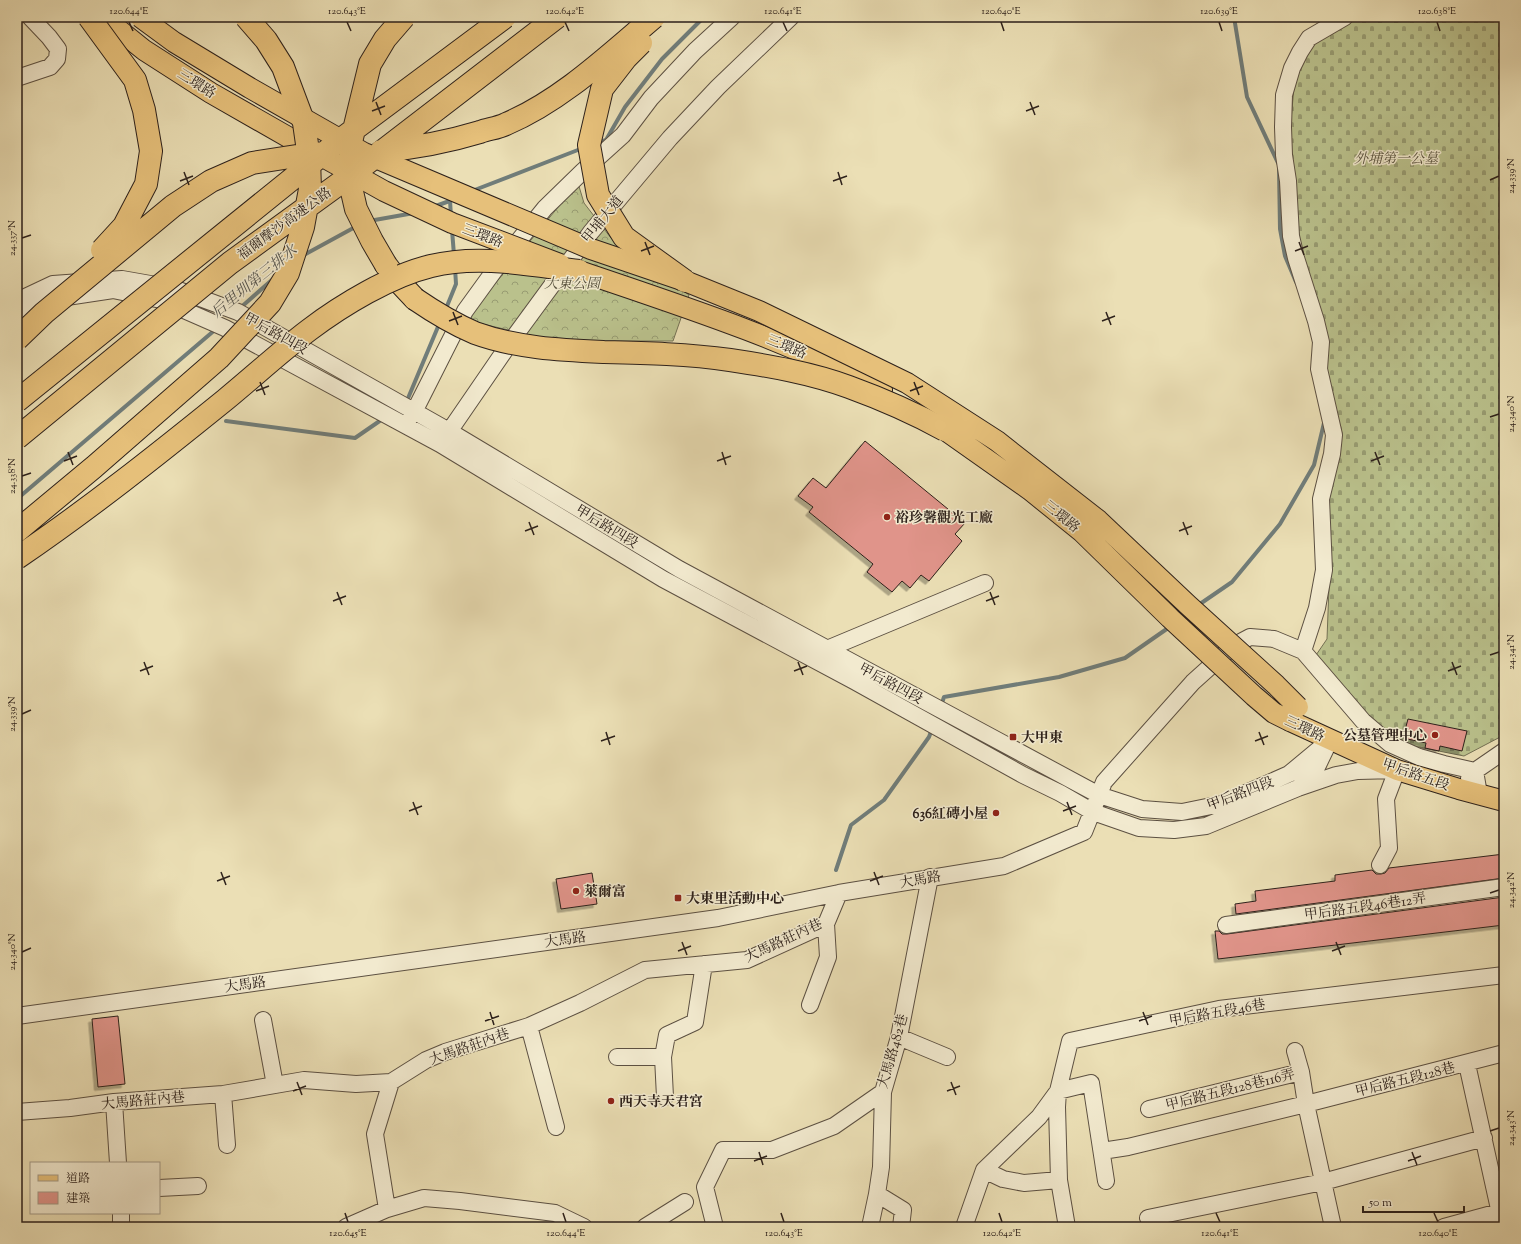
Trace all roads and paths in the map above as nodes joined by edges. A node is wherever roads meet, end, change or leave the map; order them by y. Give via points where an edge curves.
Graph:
1 (30, 17) edge
2 (89, 17) edge
3 (103, 17) edge
4 (140, 17) edge
5 (246, 17) edge
6 (404, 17) edge
7 (505, 17) edge
8 (557, 17) edge
9 (654, 17) edge
10 (665, 17) edge
11 (732, 17) edge
12 (791, 17) edge
13 (1345, 17) edge
14 (17, 78) edge
15 (316, 153) junction
16 (364, 153) junction
17 (579, 271) junction
18 (684, 281) junction
19 (17, 301) edge
20 (44, 313) junction
21 (17, 318) edge
22 (17, 339) edge
23 (17, 401) edge
24 (414, 412) junction
25 (405, 425) junction
26 (945, 430) junction
27 (449, 431) junction
28 (17, 438) edge
29 (440, 444) junction
30 (17, 531) edge
31 (17, 558) edge
32 (985, 583) dead end
33 (827, 649) junction
34 (1303, 651) junction
35 (1294, 714) junction
36 (1330, 740) junction
37 (1504, 751) edge
38 (1397, 770) junction
39 (1475, 771) junction
40 (1298, 788) junction
41 (1460, 789) junction
42 (1479, 794) junction
43 (1099, 795) junction
44 (1504, 801) edge
45 (1093, 812) junction
46 (1380, 865) dead end
47 (930, 877) junction
48 (1504, 887) edge
49 (840, 893) junction
50 (826, 924) junction
51 (1226, 925) dead end
52 (704, 964) junction
53 (1504, 976) edge
54 (810, 1005) dead end
55 (17, 1016) edge
56 (263, 1020) dead end
57 (529, 1026) junction
58 (899, 1037) junction
59 (1295, 1051) dead end
60 (1504, 1053) edge
61 (947, 1056) dead end
62 (617, 1057) dead end
63 (663, 1057) junction
64 (1467, 1064) junction
65 (1301, 1072) junction
66 (391, 1082) junction
67 (275, 1085) junction
68 (1058, 1090) junction
69 (883, 1092) junction
70 (223, 1094) junction
71 (665, 1097) dead end
72 (114, 1102) junction
73 (1306, 1104) junction
74 (1149, 1109) dead end
75 (17, 1112) edge
76 (556, 1127) dead end
77 (1484, 1138) junction
78 (227, 1145) dead end
79 (1102, 1151) junction
80 (118, 1162) edge
81 (984, 1170) junction
82 (1059, 1180) junction
83 (1106, 1181) dead end
84 (1323, 1182) junction
85 (198, 1186) dead end
86 (160, 1188) edge
87 (877, 1194) junction
88 (685, 1202) dead end
89 (386, 1209) junction
90 (121, 1214) edge
91 (1148, 1218) dead end
92 (1501, 1220) edge
93 (364, 1223) edge
94 (121, 1227) edge
95 (346, 1227) edge
96 (584, 1227) edge
97 (645, 1227) edge
98 (715, 1227) edge
99 (870, 1227) edge
100 (901, 1227) edge
101 (964, 1227) edge
102 (1067, 1227) edge
103 (1333, 1227) edge
104 (1444, 1227) edge

1 - 14 street via 58,48 57,59 50,67
2 - 20 highway, bridge via 135,80 144,110 150,158 146,184 124,226
3 - 15 main road, 三環路, bridge via 144,50 211,93
4 - 16 main road, 三環路, bridge via 174,42
5 - 30 highway, bridge via 266,40 283,67 304,124 310,189 303,227 288,273 270,303 219,358
6 - 26 highway, bridge via 385,39 370,64 351,142 350,183 356,208 372,241 399,282 414,299 437,314 475,332 512,343 560,350 675,354 788,370 847,386 901,407
7 - 23 highway, 福爾摩沙高速公路, bridge via 344,137
8 - 28 highway, 福爾摩沙高速公路, bridge via 358,170 230,263
9 - 16 highway, bridge via 547,102 506,124 411,148
10 - 18 highway, bridge via 626,58 602,89 589,145 598,195 624,237
11 - 24 street via 680,66 623,135 545,208 503,260 465,312
12 - 27 street, 甲埔大道 via 718,87 670,138 595,226
13 - 34 street via 1309,38 1292,68 1284,95 1284,155 1291,236 1321,342 1319,369 1334,435 1321,499 1324,570 1317,608
15 - 16 main road, bridge
15 - 17 main road, 三環路, bridge via 384,191 452,223
15 - 20 highway, bridge via 252,163 211,181 173,206
16 - 18 main road, 三環路, bridge via 591,249
17 - 26 main road, 三環路, bridge via 740,326 815,357 881,390
17 - 31 highway, bridge via 469,260 431,266 397,277 338,310 309,330 145,464 64,526
18 - 35 main road, 三環路, bridge via 759,310 907,382 997,441 1098,520 1276,685
19 - 24 street, 甲后路四段 via 52,284 122,279 172,288 238,312
20 - 22 highway, bridge
21 - 25 street, 甲后路四段 via 60,298 113,290 161,300 224,328
24 - 25 street
24 - 27 street, 甲后路四段
25 - 29 street, 甲后路四段
26 - 35 main road, 三環路, bridge via 1030,490 1082,532 1170,618 1274,713
27 - 29 street, 甲埔大道
27 - 33 street, 甲后路四段 via 679,569
29 - 45 street, 甲后路四段 via 664,579
32 - 33 street
33 - 43 street, 甲后路四段
34 - 39 street via 1363,721 1390,744 1419,757
34 - 43 street, 大馬路 via 1274,639 1250,638 1233,646 1193,682 1104,782
35 - 36 main road, 三環路
36 - 38 main road, 甲后路五段
36 - 40 street, 甲后路四段 via 1318,767
36 - 43 street, 甲后路四段 via 1289,774 1221,804 1182,812 1142,809
37 - 39 street
38 - 40 street, 甲后路四段 via 1358,771 1336,775
38 - 41 main road, 甲后路五段
38 - 46 street via 1386,799 1389,848
39 - 41 street
39 - 42 street
40 - 45 street, 甲后路四段 via 1206,826 1174,830 1139,828
41 - 42 main road, 甲后路五段
42 - 44 main road, 甲后路五段
43 - 45 street, 大馬路
45 - 47 street, 大馬路 via 1084,832 1004,866
47 - 49 street, 大馬路
47 - 58 street, 大馬路482巷
48 - 51 street, 甲后路五段46巷12弄
49 - 50 street, 大馬路莊內巷
49 - 55 street, 大馬路 via 710,919
50 - 52 street, 大馬路莊內巷 via 747,960
50 - 54 street via 828,957
52 - 57 street, 大馬路莊內巷 via 645,970
52 - 63 street via 696,1022 667,1035
53 - 68 street, 甲后路五段46巷 via 1220,1010 1070,1041
56 - 67 street
57 - 66 street, 大馬路莊內巷 via 445,1052 426,1060
57 - 76 street
58 - 61 street
58 - 69 street, 大馬路482巷
59 - 65 street
60 - 64 street, 甲后路五段128巷
62 - 63 street
63 - 71 street
64 - 73 street, 甲后路五段128巷
64 - 77 street
65 - 73 street, 甲后路五段128巷116弄
65 - 74 street, 甲后路五段128巷116弄
66 - 67 street, 大馬路莊內巷 via 356,1084 304,1080
66 - 89 street via 375,1134
67 - 70 street, 大馬路莊內巷
68 - 79 street via 1091,1082
68 - 81 street via 1039,1117
68 - 82 street, 甲后路五段46巷
69 - 87 street via 881,1167
69 - 98 street, 大馬路482巷 via 834,1126 772,1150 723,1150 705,1188
70 - 72 street, 大馬路莊內巷
70 - 78 street
72 - 75 street, 大馬路莊內巷
72 - 80 street
73 - 79 street, 甲后路五段128巷
73 - 84 street, 甲后路五段128巷116弄
77 - 84 street
77 - 92 street
79 - 83 street
81 - 82 street via 1003,1179 1024,1183
81 - 101 street
82 - 102 street, 甲后路五段46巷
84 - 91 street
84 - 103 street, 甲后路五段128巷116弄
85 - 86 street
87 - 99 street
87 - 100 street via 903,1210
88 - 97 street
89 - 93 street
89 - 96 street via 424,1198 460,1201 555,1213
90 - 94 street
92 - 104 street
93 - 95 street

